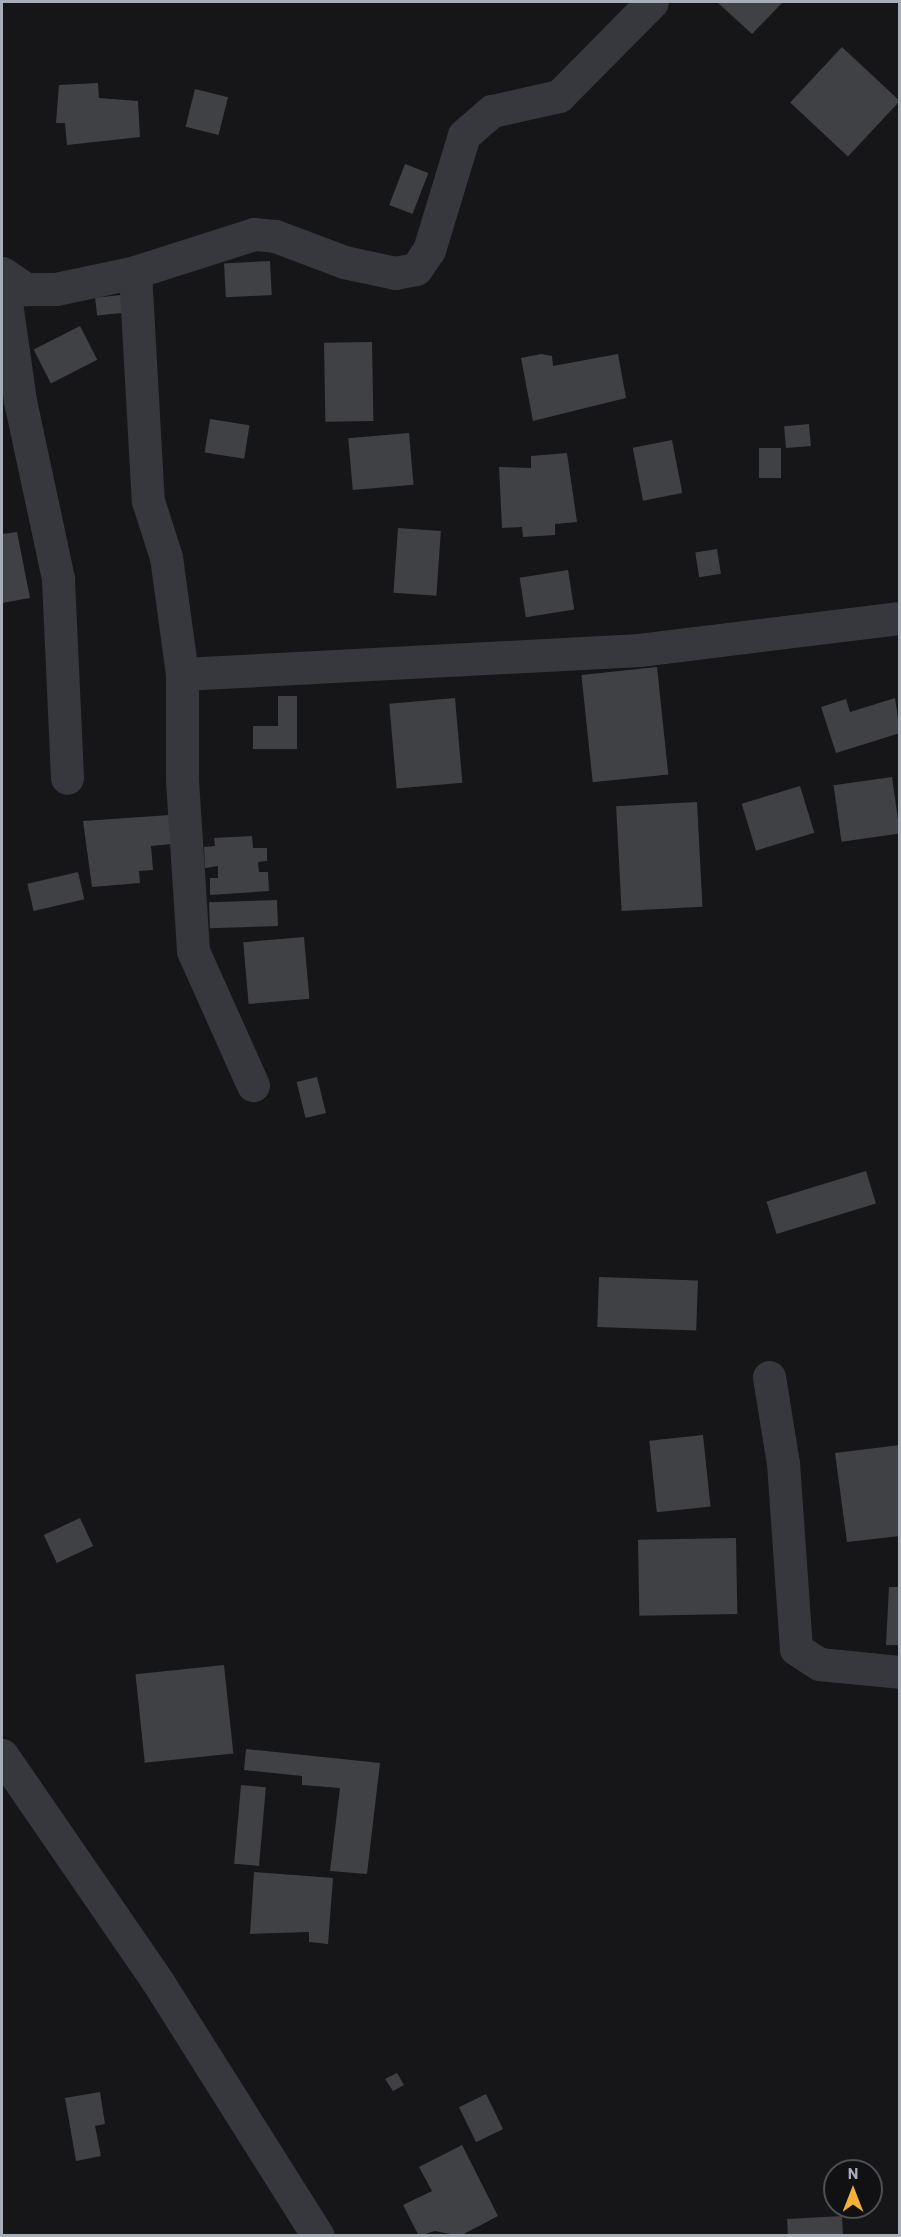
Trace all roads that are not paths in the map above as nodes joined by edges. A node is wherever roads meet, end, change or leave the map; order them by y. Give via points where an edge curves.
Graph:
1 (652, 2) edge
2 (135, 272) junction
3 (2, 273) edge
4 (900, 618) edge
5 (182, 674) junction
6 (66, 778) dead end
7 (253, 1085) dead end
8 (769, 1377) dead end
9 (900, 1672) edge
10 (2, 1755) edge
11 (318, 2235) edge

1 - 2 street via 560,96 492,111 464,135 429,250 416,269 395,273 344,262 275,236 254,234
2 - 3 street via 56,289 26,289
2 - 5 street via 148,501 166,557
3 - 6 street via 20,400 58,579
4 - 5 street via 639,650
5 - 7 street via 182,780 193,951
8 - 9 street via 783,1463 796,1649 819,1664
10 - 11 street via 147,1964

